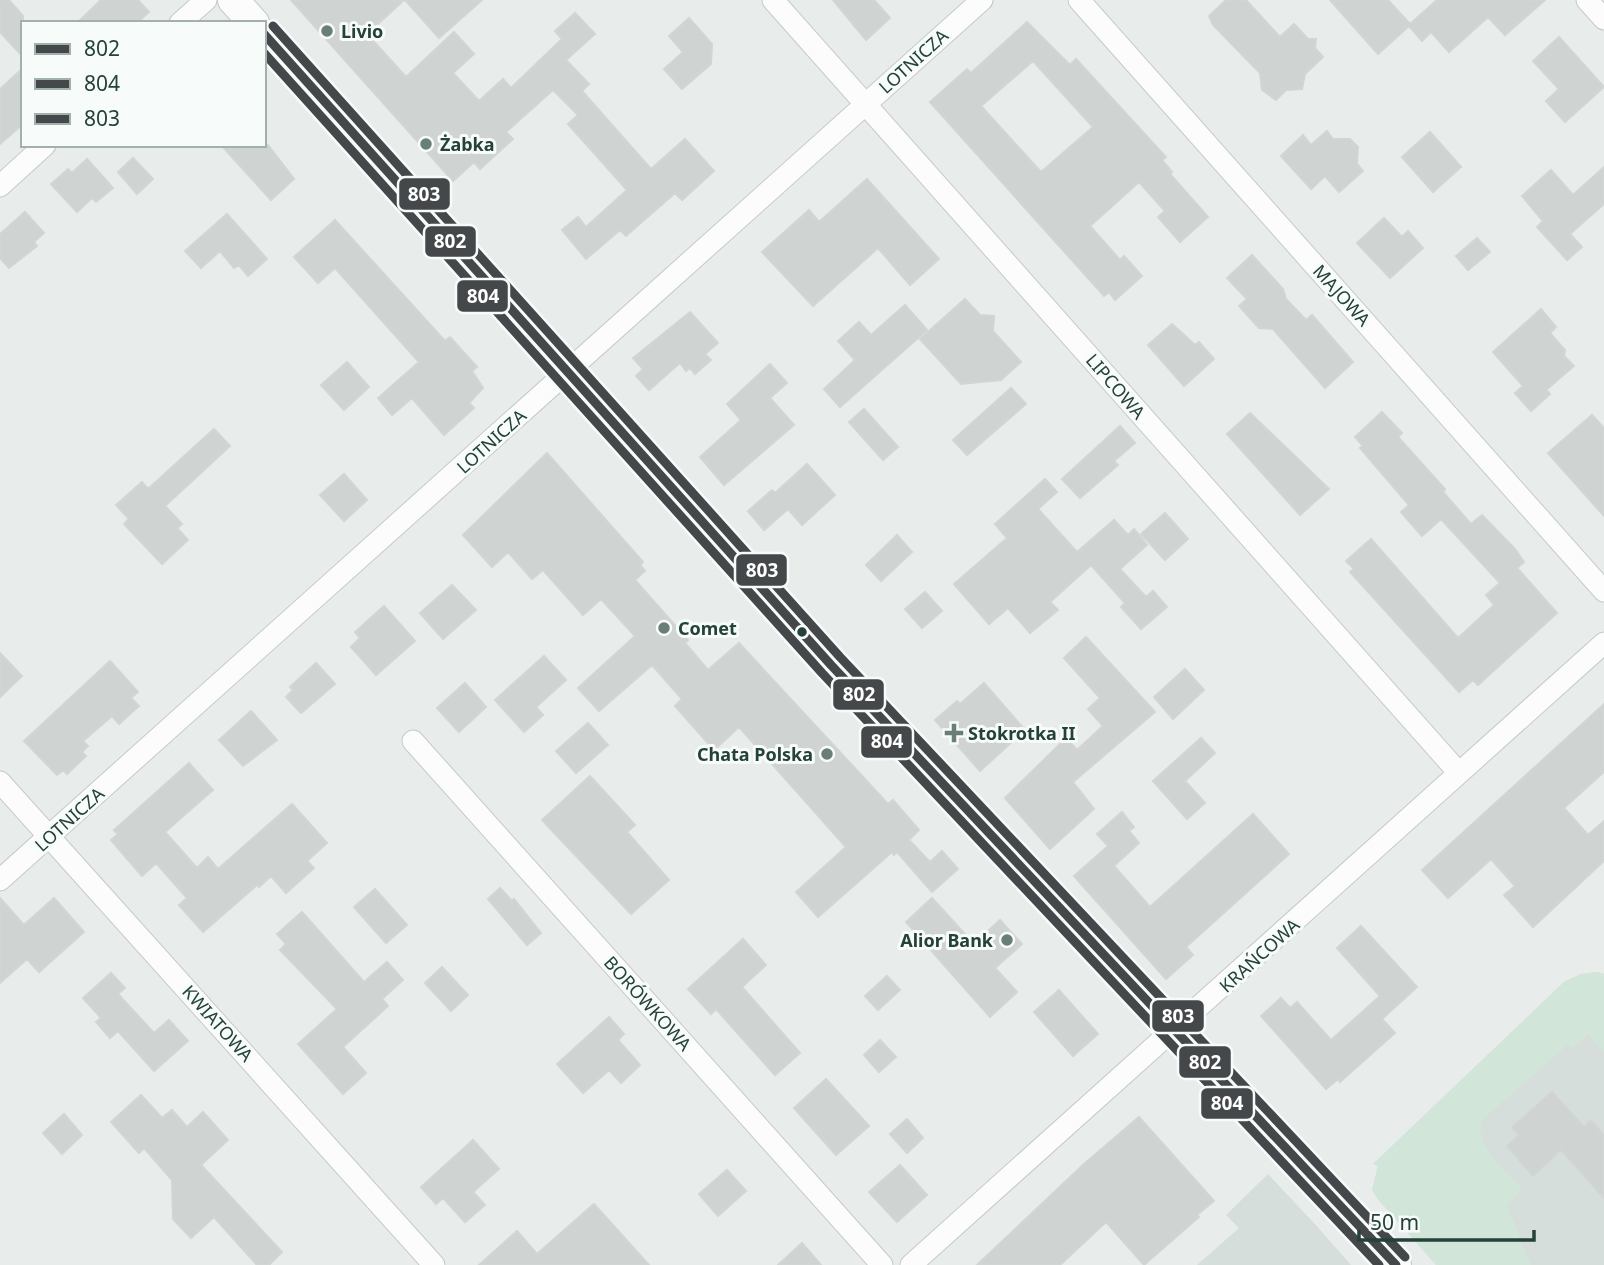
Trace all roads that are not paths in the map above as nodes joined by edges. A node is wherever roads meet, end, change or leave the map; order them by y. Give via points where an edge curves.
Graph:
1 (206, 0) edge
2 (773, 0) edge
3 (982, 0) edge
4 (1079, 0) edge
5 (1587, 0) edge
6 (1604, 19) edge
7 (182, 21) edge
8 (266, 30) edge
9 (867, 103) junction
10 (43, 147) edge
11 (0, 186) edge
12 (567, 370) junction
13 (1604, 591) edge
14 (1604, 643) edge
15 (413, 741) dead end
16 (1459, 773) junction
17 (0, 782) edge
18 (48, 836) junction
19 (0, 880) edge
20 (1175, 1031) junction
21 (434, 1265) edge
22 (882, 1265) edge
23 (911, 1265) edge
24 (1396, 1265) edge

1 - 7 street
2 - 9 street, LIPCOWA
3 - 9 street, LOTNICZA
4 - 13 street, MAJOWA
5 - 6 street
8 - 12 street
9 - 12 street, LOTNICZA
9 - 16 street, LIPCOWA
10 - 11 street
12 - 18 street, LOTNICZA
12 - 20 street via 839,674
14 - 16 street, KRAŃCOWA
15 - 22 street, BORÓWKOWA
16 - 20 street, KRAŃCOWA
17 - 18 street, KWIATOWA
18 - 19 street, LOTNICZA
18 - 21 street, KWIATOWA
20 - 23 street, KRAŃCOWA
20 - 24 street

